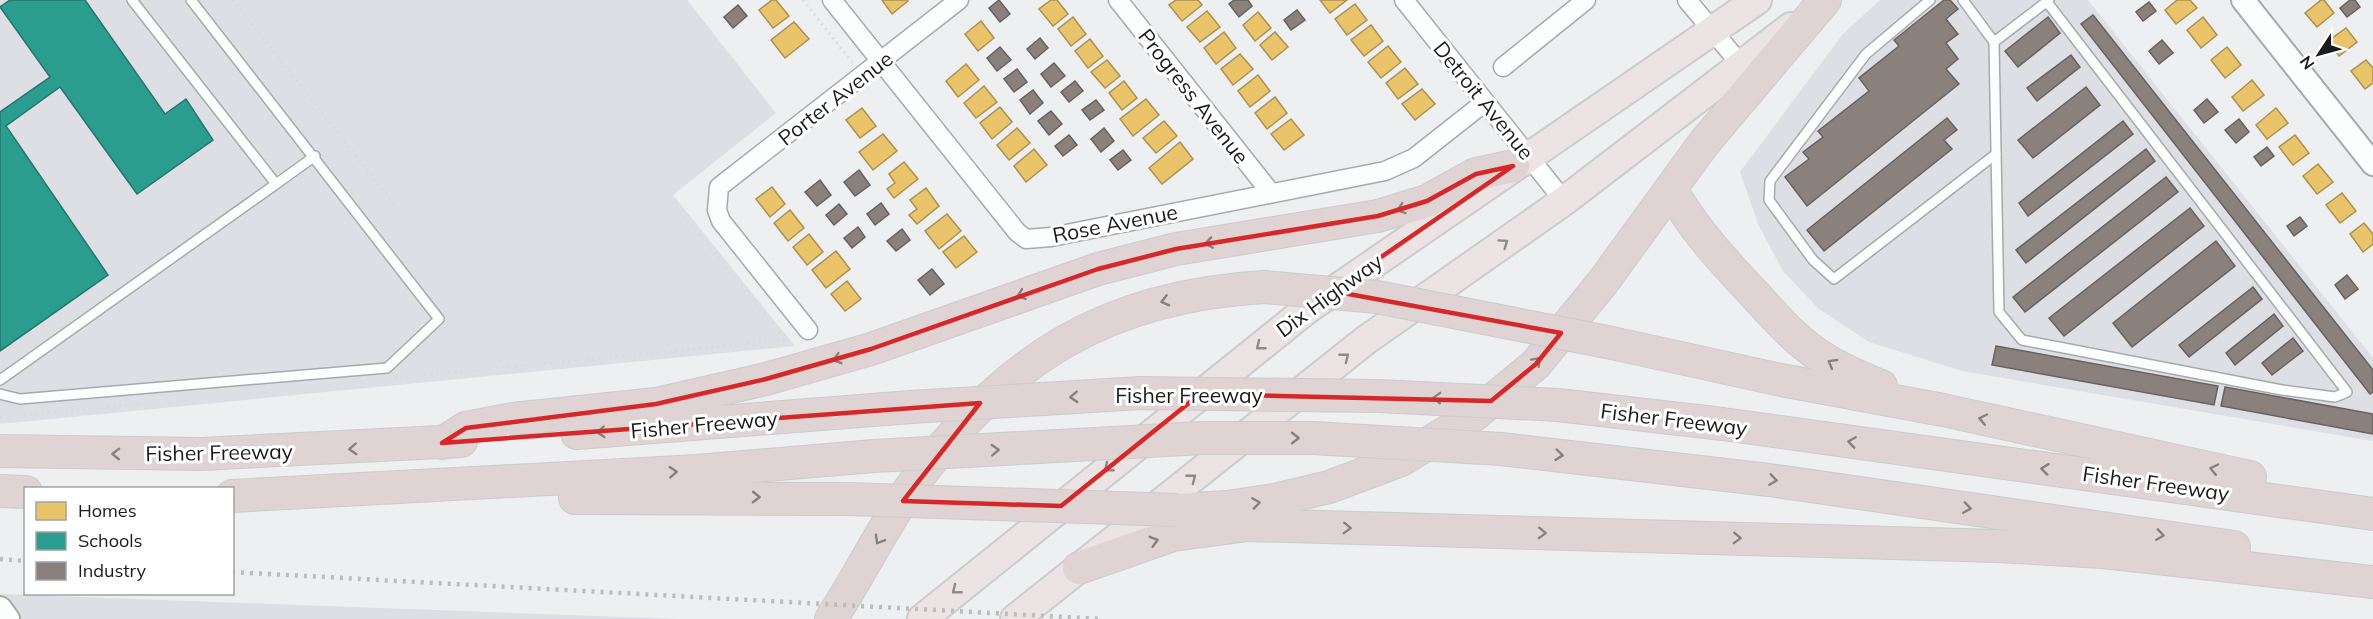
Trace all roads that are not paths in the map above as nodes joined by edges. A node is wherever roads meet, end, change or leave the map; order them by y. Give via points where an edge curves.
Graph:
1 (132, 0) edge
2 (191, 0) edge
3 (832, 0) edge
4 (960, 0) edge
5 (1118, 0) edge
6 (1404, 0) edge
7 (1586, 0) edge
8 (1687, 0) edge
9 (1757, 0) edge
10 (1825, 0) edge
11 (1930, 0) edge
12 (1963, 0) edge
13 (2243, 0) edge
14 (2048, 1) edge
15 (1712, 32) junction
16 (1994, 42) junction
17 (882, 62) junction
18 (1742, 66) junction
19 (1503, 67) dead end
20 (1485, 102) junction
21 (1996, 153) junction
22 (315, 156) junction
23 (1521, 161) junction
24 (2373, 164) edge
25 (276, 184) junction
26 (1671, 189) junction
27 (1271, 193) junction
28 (1564, 201) junction
29 (808, 330) dead end
30 (0, 380) edge
31 (0, 394) edge
32 (1943, 410) junction
33 (442, 443) junction
34 (0, 451) edge
35 (426, 487) junction
36 (0, 491) edge
37 (24, 492) edge
38 (234, 496) edge
39 (2373, 507) edge
40 (2373, 514) edge
41 (1079, 568) junction
42 (2373, 568) edge
43 (2373, 582) edge
44 (0, 608) edge
45 (8, 619) edge
46 (831, 619) edge
47 (922, 619) edge
48 (1015, 619) edge

1 - 25 lane
2 - 22 lane
3 - 17 street, Rose Avenue
4 - 17 street, Porter Avenue
5 - 27 street, Progress Avenue
6 - 20 street, Detroit Avenue
7 - 19 street
8 - 15 street
9 - 15 main road, Dix Highway
10 - 18 main road
10 - 26 highway via 1704,143
11 - 21 lane via 1866,54 1770,181 1769,200 1813,260 1834,279
12 - 16 lane
13 - 24 street
14 - 16 lane
14 - 21 lane via 2347,392 2335,397 2282,390 2022,340 1999,312
15 - 18 street
15 - 23 main road, Dix Highway
16 - 21 lane
17 - 27 street, Rose Avenue via 1026,239
17 - 29 street, Porter Avenue via 719,188 717,210 721,221
18 - 28 main road
20 - 23 street, Detroit Avenue
20 - 27 street, Rose Avenue via 1399,167
22 - 25 lane
22 - 31 lane via 439,319 387,368 20,399
23 - 28 street, Detroit Avenue
23 -> 33 highway via 1476,174 1427,201 1378,216 1176,249 1098,269 871,349 766,379 656,404 513,419 466,428
23 -> 47 main road, Dix Highway via 1306,310
25 - 30 lane
32 -> 26 highway via 1854,376 1798,340 1736,276 1684,213
35 -> 26 highway, bridge via 467,498 848,499 1177,510 1274,500 1329,487 1401,460 1473,416 1536,364
41 -> 28 main road via 1366,340
39 -> 32 highway via 2343,495
32 -> 46 highway, bridge via 1377,297 1264,287 1191,294 1109,318 1058,344 1019,370 965,422 913,484
33 -> 34 highway, Fisher Freeway via 201,454
40 -> 33 highway, Fisher Freeway, bridge via 1723,424 1558,405 1379,396 1141,393
35 - 38 highway, Fisher Freeway
35 -> 42 highway, Fisher Freeway, bridge via 874,456 1203,438 1313,438 1501,449 1769,480
36 - 37 highway
41 -> 43 highway via 1173,536 1248,525 1997,546 2103,552
41 - 48 main road
44 - 45 street

